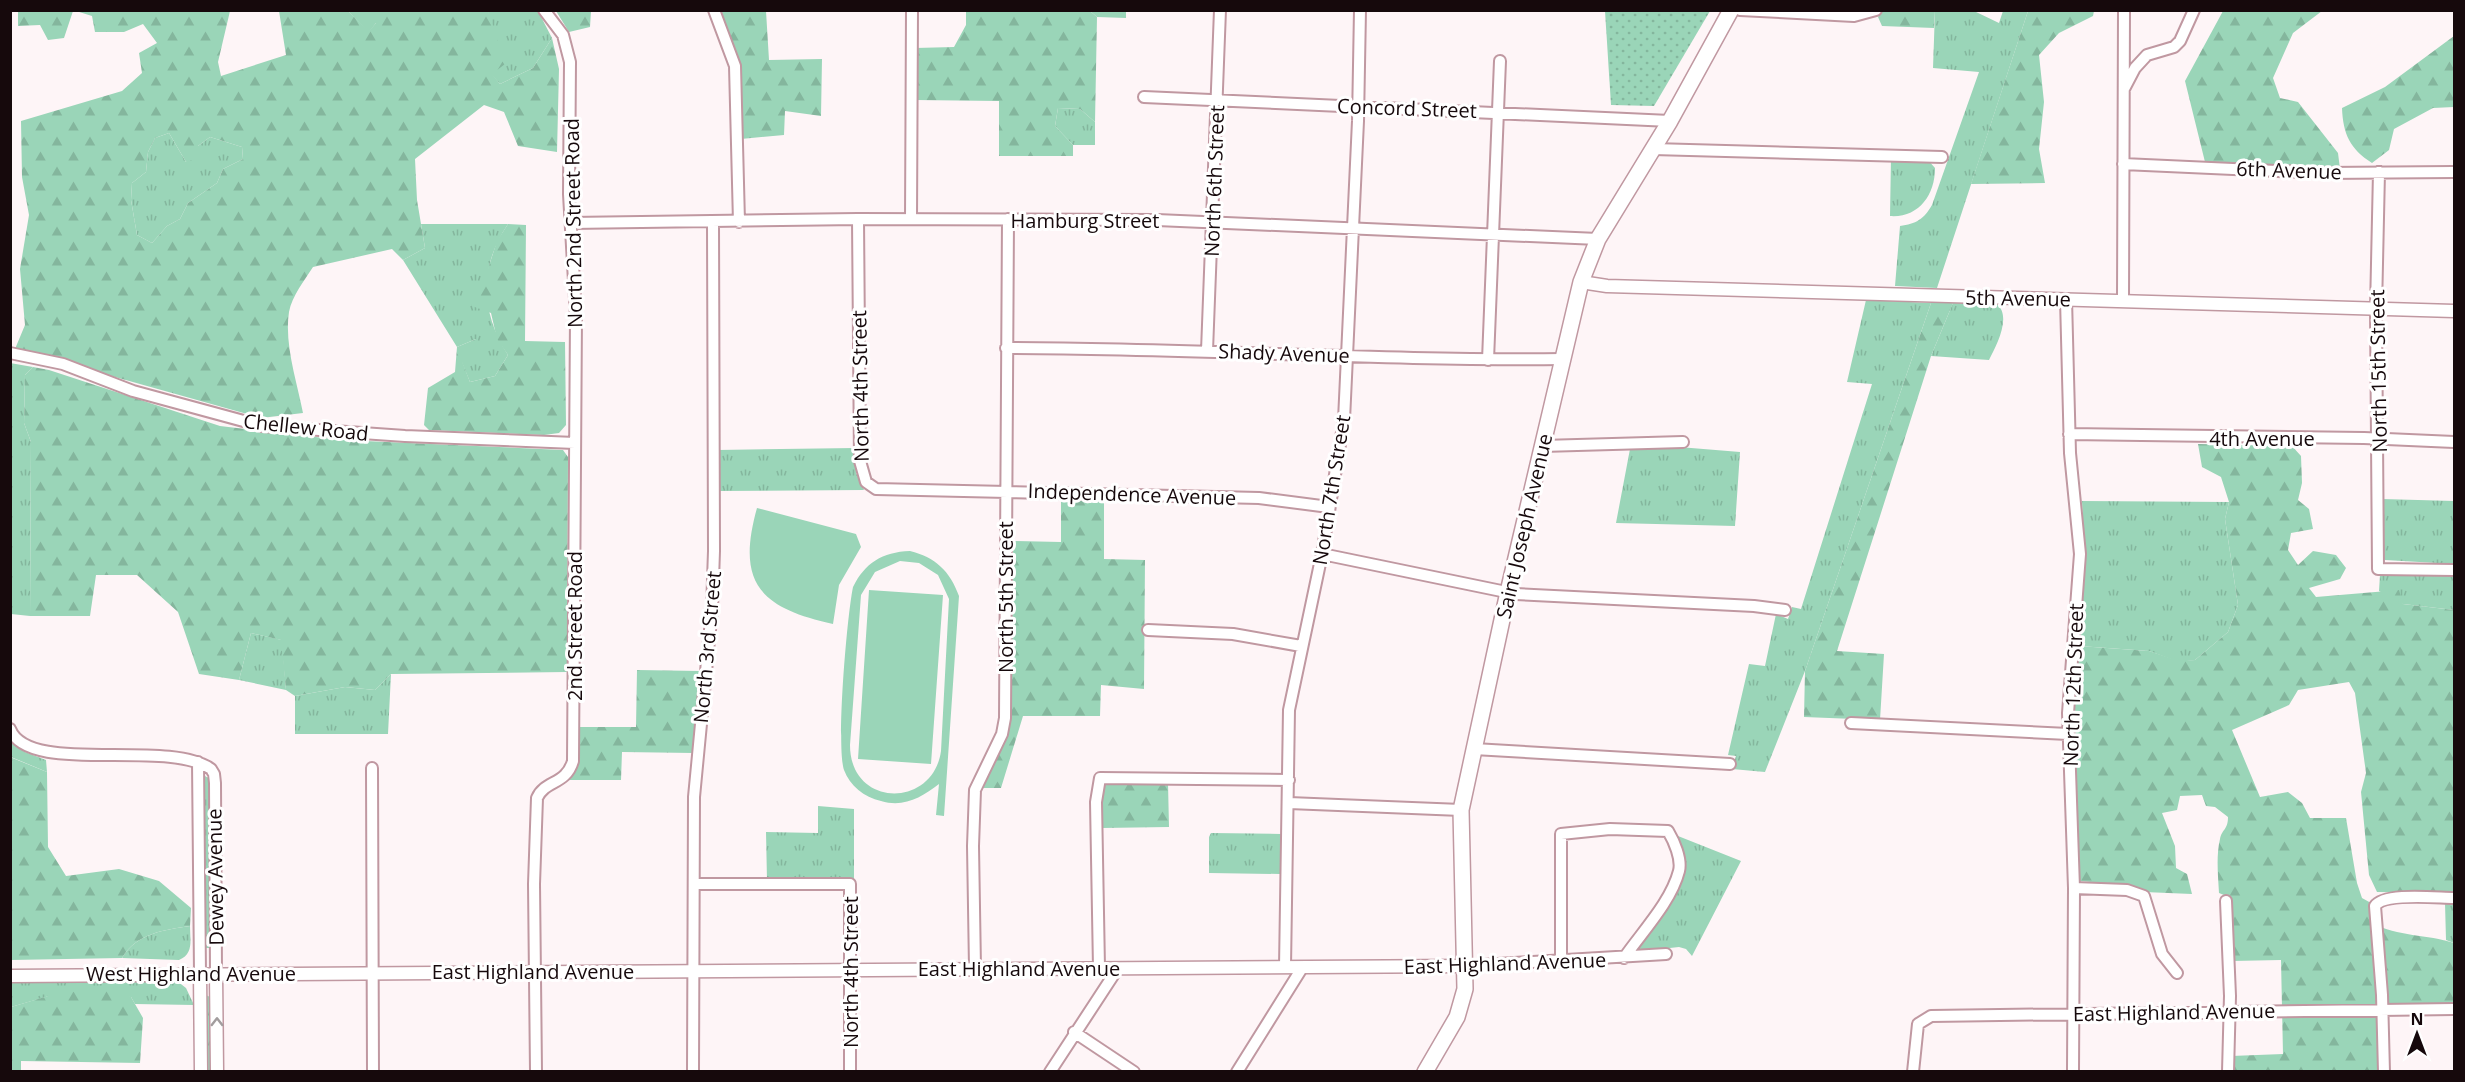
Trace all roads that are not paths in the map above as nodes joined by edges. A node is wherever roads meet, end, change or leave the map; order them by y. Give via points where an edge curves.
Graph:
1 (544, 10) edge
2 (714, 10) edge
3 (912, 10) edge
4 (1220, 10) edge
5 (1360, 10) edge
6 (1731, 10) edge
7 (1740, 10) edge
8 (1876, 10) edge
9 (2124, 10) edge
10 (2194, 10) edge
11 (1500, 61) dead end
12 (2123, 92) junction
13 (1144, 97) dead end
14 (1217, 102) junction
15 (1358, 106) junction
16 (1498, 112) junction
17 (1670, 121) junction
18 (1653, 149) junction
19 (1942, 157) dead end
20 (2123, 164) junction
21 (2379, 172) junction
22 (2454, 172) edge
23 (858, 219) junction
24 (910, 219) junction
25 (1008, 219) junction
26 (713, 222) junction
27 (739, 222) junction
28 (571, 223) junction
29 (1212, 223) junction
30 (1352, 229) junction
31 (1493, 235) junction
32 (1598, 239) junction
33 (1581, 282) junction
34 (2066, 299) junction
35 (2123, 301) junction
36 (2376, 309) junction
37 (2454, 311) edge
38 (1006, 348) junction
39 (1207, 351) junction
40 (10, 353) edge
41 (1346, 356) junction
42 (1563, 359) junction
43 (1488, 360) junction
44 (2069, 434) junction
45 (2378, 439) junction
46 (1683, 442) dead end
47 (2454, 442) edge
48 (575, 443) junction
49 (1542, 446) junction
50 (934, 490) joint
51 (1006, 490) junction
52 (1329, 507) junction
53 (1322, 554) junction
54 (2454, 570) edge
55 (1508, 592) junction
56 (1785, 610) dead end
57 (1148, 630) dead end
58 (1301, 646) junction
59 (1851, 723) dead end
60 (10, 729) edge
61 (2068, 734) junction
62 (1474, 749) junction
63 (198, 762) junction
64 (1730, 764) dead end
65 (372, 768) dead end
66 (1289, 780) junction
67 (1289, 803) junction
68 (1461, 810) junction
69 (693, 884) junction
70 (2074, 888) junction
71 (2454, 898) edge
72 (2226, 901) dead end
73 (1666, 954) dead end
74 (1624, 958) junction
75 (1561, 962) junction
76 (1465, 966) junction
77 (1285, 967) junction
78 (975, 968) junction
79 (1100, 968) junction
80 (1118, 968) junction
81 (1302, 968) junction
82 (849, 969) junction
83 (693, 970) junction
84 (534, 971) junction
85 (372, 972) junction
86 (200, 973) junction
87 (216, 973) junction
88 (2177, 973) dead end
89 (10, 976) edge
90 (2454, 1009) edge
91 (2383, 1010) junction
92 (2229, 1012) junction
93 (2073, 1013) junction
94 (1074, 1032) junction
95 (201, 1071) edge
96 (217, 1071) edge
97 (372, 1071) edge
98 (536, 1071) edge
99 (693, 1071) edge
100 (850, 1071) edge
101 (1050, 1071) edge
102 (1134, 1071) edge
103 (1237, 1071) edge
104 (1425, 1071) edge
105 (1913, 1071) edge
106 (2073, 1071) edge
107 (2229, 1071) edge
108 (2384, 1071) edge

1 - 28 street, North 2nd Street Road via 563,35 570,62
2 - 27 street via 735,66
3 - 24 street
4 - 14 street, North 6th Street
5 - 15 street, North 7th Street
6 - 17 main road, Saint Joseph Avenue
7 - 8 street via 1854,16
9 - 12 street
10 - 12 street via 2180,41 2174,47 2147,55
11 - 16 street
12 - 20 street
13 - 14 street, Concord Street
14 - 15 street, Concord Street
14 - 29 street, North 6th Street
15 - 16 street, Concord Street
15 - 30 street, North 7th Street
16 - 17 street, Concord Street
16 - 31 street
17 - 18 main road, Saint Joseph Avenue
18 - 19 street
18 - 32 main road, Saint Joseph Avenue
20 - 21 street, 6th Avenue
20 - 35 street
21 - 22 street, 6th Avenue
21 - 36 street, North 15th Street
23 - 24 street, Hamburg Street
23 - 27 street, Hamburg Street
23 - 50 street, North 4th Street via 862,474 876,489
24 - 25 street, Hamburg Street
25 - 29 street, Hamburg Street
25 - 38 street, North 5th Street
26 - 27 street, Hamburg Street
26 - 28 street, Hamburg Street
26 - 69 street, North 3rd Street via 714,551 693,797
28 - 48 street, North 2nd Street Road via 576,316
29 - 30 street, Hamburg Street
29 - 39 street, North 6th Street
30 - 31 street, Hamburg Street
30 - 41 street, North 7th Street
31 - 32 street, Hamburg Street
31 - 43 street
32 - 33 main road, Saint Joseph Avenue
33 - 34 street, 5th Avenue via 1607,286
33 - 42 main road, Saint Joseph Avenue
34 - 35 street, 5th Avenue
34 - 44 street, North 12th Street
35 - 36 street, 5th Avenue
36 - 37 street, 5th Avenue
36 - 45 street, North 15th Street
38 - 39 street, Shady Avenue
38 - 51 street, North 5th Street
39 - 41 street, Shady Avenue
40 - 48 street, Chellew Road via 63,364 133,391 262,426
41 - 43 street, Shady Avenue
41 - 52 street, North 7th Street via 1344,420
42 - 43 street, Shady Avenue
42 - 49 main road, Saint Joseph Avenue
44 - 45 street, 4th Avenue
44 - 61 street, North 12th Street via 2080,554
45 - 47 street, 4th Avenue
45 - 54 street, North 15th Street via 2378,569
46 - 49 street
48 - 84 street, 2nd Street Road via 573,761 565,777 539,792 537,798
49 - 55 main road, Saint Joseph Avenue
50 - 51 street, Independence Avenue
51 - 52 street, Independence Avenue via 1259,498
51 - 78 street, North 5th Street via 1005,718 1002,734 975,790
52 - 53 street, North 7th Street
53 - 55 street
53 - 58 street, North 7th Street
55 - 56 street
55 - 62 main road, Saint Joseph Avenue
57 - 58 street via 1233,634
58 - 66 street, North 7th Street via 1289,710
59 - 61 street
60 - 63 street via 20,743 62,754 159,754
61 - 70 street, North 12th Street
62 - 64 street
62 - 68 main road, Saint Joseph Avenue
63 - 86 street, Dewey Avenue
63 - 87 street, Dewey Avenue via 214,774
65 - 85 street
66 - 67 street, North 7th Street
66 - 79 street via 1100,778 1096,802
67 - 68 street
67 - 77 street, North 7th Street
68 - 76 main road, Saint Joseph Avenue
69 - 82 street, North 4th Street via 850,885
69 - 83 street, North 3rd Street
70 - 88 street via 2127,890 2144,896 2162,954
70 - 93 street, North 12th Street
71 - 91 street via 2400,897 2376,903
72 - 92 street
73 - 74 street, East Highland Avenue
74 - 75 street, East Highland Avenue
74 - 75 street via 1666,899 1679,869 1675,844 1668,831 1610,829 1561,834
75 - 76 street, East Highland Avenue
76 - 81 street, East Highland Avenue
76 - 104 main road, Saint Joseph Avenue via 1465,989 1457,1017
77 - 80 street, East Highland Avenue
77 - 81 street, East Highland Avenue
78 - 79 street, East Highland Avenue
78 - 82 street, East Highland Avenue
79 - 80 street, East Highland Avenue
80 - 94 street
81 - 103 street
82 - 83 street, East Highland Avenue
82 - 100 street, North 4th Street
83 - 84 street, East Highland Avenue
83 - 99 street, North 3rd Street
84 - 85 street, East Highland Avenue
84 - 98 street
85 - 87 street, West Highland Avenue
85 - 97 street
86 - 87 street, West Highland Avenue
86 - 89 street, West Highland Avenue
86 - 95 street, Dewey Avenue
96 -> 87 street, Dewey Avenue
90 - 91 street, East Highland Avenue
91 - 92 street, East Highland Avenue
91 - 108 street
92 - 93 street, East Highland Avenue
92 - 107 street
93 - 105 street, East Highland Avenue via 1931,1016 1918,1024
93 - 106 street, North 12th Street
94 - 101 street
94 - 102 street

